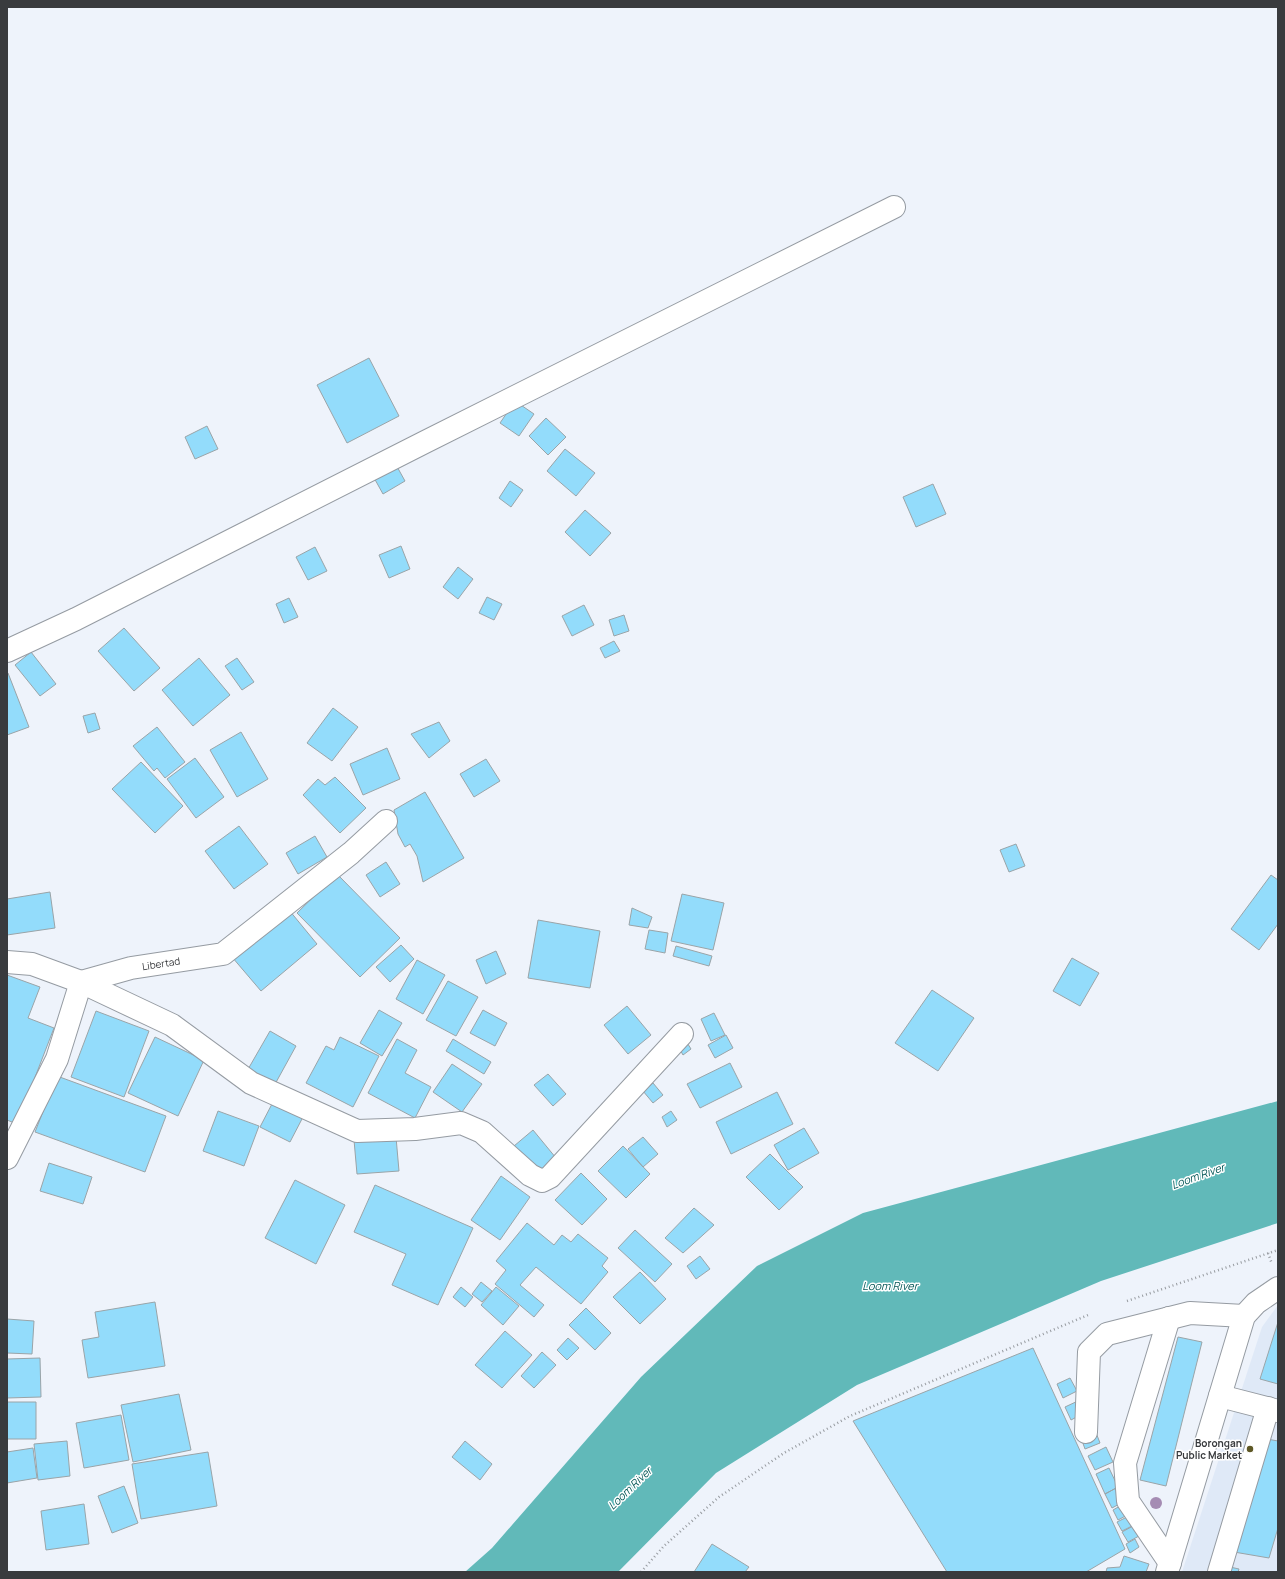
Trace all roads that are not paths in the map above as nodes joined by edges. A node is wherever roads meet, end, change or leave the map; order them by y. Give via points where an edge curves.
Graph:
1 (894, 207) dead end
2 (7, 651) edge
3 (386, 820) dead end
4 (7, 962) edge
5 (81, 982) junction
6 (682, 1034) dead end
7 (7, 1158) edge
8 (1278, 1288) edge
9 (1244, 1316) junction
10 (1169, 1318) junction
11 (1220, 1396) junction
12 (1273, 1410) edge
13 (1086, 1432) dead end
14 (1168, 1568) edge
15 (1220, 1572) edge

1 - 2 street via 76,619
3 - 5 street, Libertad via 351,853 223,954 131,968
4 - 5 street via 32,964
5 - 6 street via 172,1025 250,1083 357,1131 415,1130 461,1123 482,1132 530,1175 542,1181 550,1177
5 - 7 street via 57,1059
8 - 9 street
9 - 10 street via 1190,1313
9 - 11 street
10 - 13 street via 1107,1334 1089,1352
10 - 14 street via 1125,1463 1128,1501
11 - 12 street
11 - 14 street
12 - 15 street

